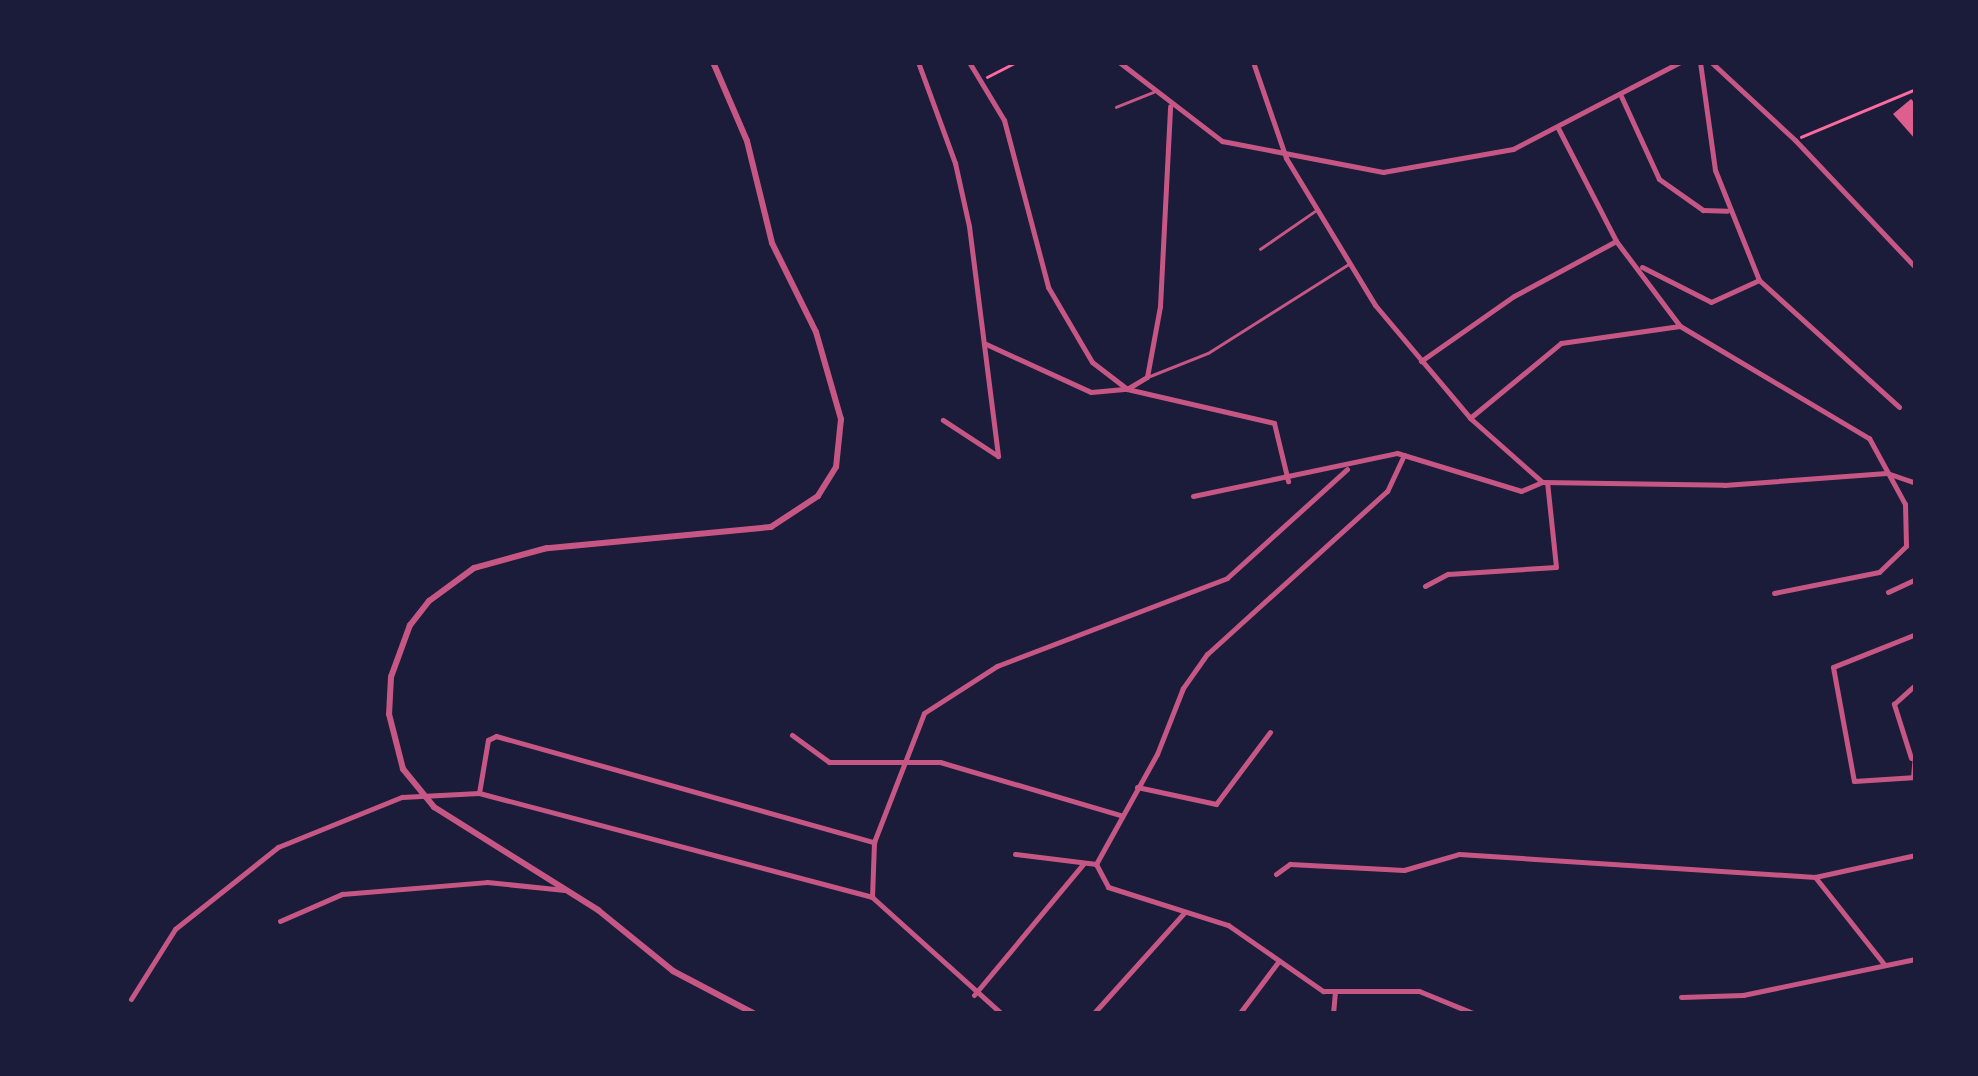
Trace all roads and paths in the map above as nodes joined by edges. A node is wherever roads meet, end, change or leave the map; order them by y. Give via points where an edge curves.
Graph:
1 (712, 62) edge
2 (918, 62) edge
3 (969, 62) edge
4 (1016, 62) edge
5 (1119, 62) edge
6 (1253, 62) edge
7 (1680, 62) edge
8 (1700, 62) edge
9 (1711, 62) edge
10 (982, 80) junction
11 (1916, 88) edge
12 (1154, 91) junction
13 (1621, 96) junction
14 (1170, 106) junction
15 (1116, 107) dead end
16 (1558, 128) junction
17 (1795, 140) junction
18 (1286, 158) junction
19 (1315, 211) junction
20 (1727, 211) junction
21 (1616, 241) junction
22 (1260, 249) dead end
23 (1349, 264) junction
24 (1640, 266) junction
25 (1916, 268) edge
26 (1759, 280) junction
27 (1680, 326) junction
28 (986, 344) junction
29 (1420, 361) junction
30 (1147, 376) junction
31 (1127, 390) junction
32 (1898, 406) dead end
33 (1470, 418) junction
34 (943, 420) dead end
35 (1404, 455) junction
36 (1348, 466) junction
37 (1887, 473) junction
38 (1288, 481) junction
39 (1544, 482) junction
40 (1916, 483) edge
41 (1194, 496) dead end
42 (1916, 580) edge
43 (1425, 586) dead end
44 (1888, 592) dead end
45 (1774, 593) dead end
46 (1916, 634) edge
47 (1916, 684) edge
48 (1270, 732) dead end
49 (792, 734) dead end
50 (1916, 744) edge
51 (1911, 758) junction
52 (902, 761) junction
53 (1914, 777) edge
54 (1137, 788) junction
55 (479, 793) junction
56 (420, 796) junction
57 (1120, 815) junction
58 (874, 842) junction
59 (1015, 854) dead end
60 (1916, 855) edge
61 (1083, 864) junction
62 (1096, 864) junction
63 (1276, 874) dead end
64 (1815, 877) junction
65 (568, 890) junction
66 (872, 898) junction
67 (1186, 911) junction
68 (280, 921) dead end
69 (1916, 958) edge
70 (1278, 962) junction
71 (1884, 964) junction
72 (1335, 993) junction
73 (974, 995) junction
74 (1681, 997) dead end
75 (131, 999) dead end
76 (756, 1014) edge
77 (1002, 1014) edge
78 (1094, 1014) edge
79 (1239, 1014) edge
80 (1333, 1014) edge
81 (1475, 1014) edge

1 - 56 street via 747,140 772,243 816,332 841,419 836,467 818,496 771,527 525,552 474,568 440,591 404,636 389,692 397,756
2 - 28 street via 955,163
3 - 10 street
4 - 10 path
5 - 12 street
6 - 18 street
7 - 13 street
8 - 20 street via 1714,170
9 - 17 street
10 - 31 street via 1004,120 1048,287 1092,362
11 - 17 path
12 - 14 street
12 - 15 lane
13 - 16 street
13 - 20 street via 1659,178 1678,198 1703,210
14 - 18 street via 1222,140
14 - 30 street via 1160,306
16 - 18 street via 1513,149 1382,172
16 - 21 street
17 - 25 street
18 - 19 street
19 - 22 lane
19 - 23 street
20 - 26 street
21 - 24 street
21 - 29 street via 1514,296
23 - 29 street
23 - 30 lane via 1208,353
24 - 26 street via 1711,302
24 - 27 street
26 - 32 street
27 - 33 street via 1561,343
27 - 37 street via 1869,438
28 - 31 street via 1078,388
28 - 34 street via 998,456
29 - 33 street
30 - 31 street
31 - 38 street via 1274,423
33 - 39 street
35 - 36 street
35 - 39 street via 1514,490
35 - 54 street via 1388,491 1207,654 1183,688
36 - 38 street
36 - 52 street via 1330,490 1226,578 996,666 924,713
37 - 39 street via 1724,485
37 - 40 street
37 - 45 street via 1909,514 1906,546 1894,560 1878,572
38 - 41 street
39 - 43 street via 1556,567 1448,574
42 - 44 street
46 - 53 street via 1882,652 1834,664 1856,784
47 - 51 street via 1894,704
48 - 54 street via 1220,802
49 - 52 street via 829,762
50 - 51 street
51 - 53 street
52 - 57 street via 940,762
52 - 58 street
54 - 57 street
55 - 56 street
55 - 58 street via 488,740 496,736
55 - 66 street
56 - 65 street via 466,832
56 - 75 street via 376,804 278,847 176,929
57 - 62 street
58 - 66 street
59 - 61 street
60 - 64 street
61 - 62 street
61 - 73 street
62 - 67 street via 1100,877 1123,894
63 - 64 street via 1290,864 1404,870 1459,854
64 - 71 street
65 - 68 street via 487,882 342,894
65 - 76 street via 672,971
66 - 73 street
67 - 70 street via 1228,925
67 - 78 street
69 - 71 street
70 - 72 street
70 - 79 street
71 - 74 street via 1743,995
72 - 80 street
72 - 81 street via 1419,992
73 - 77 street

